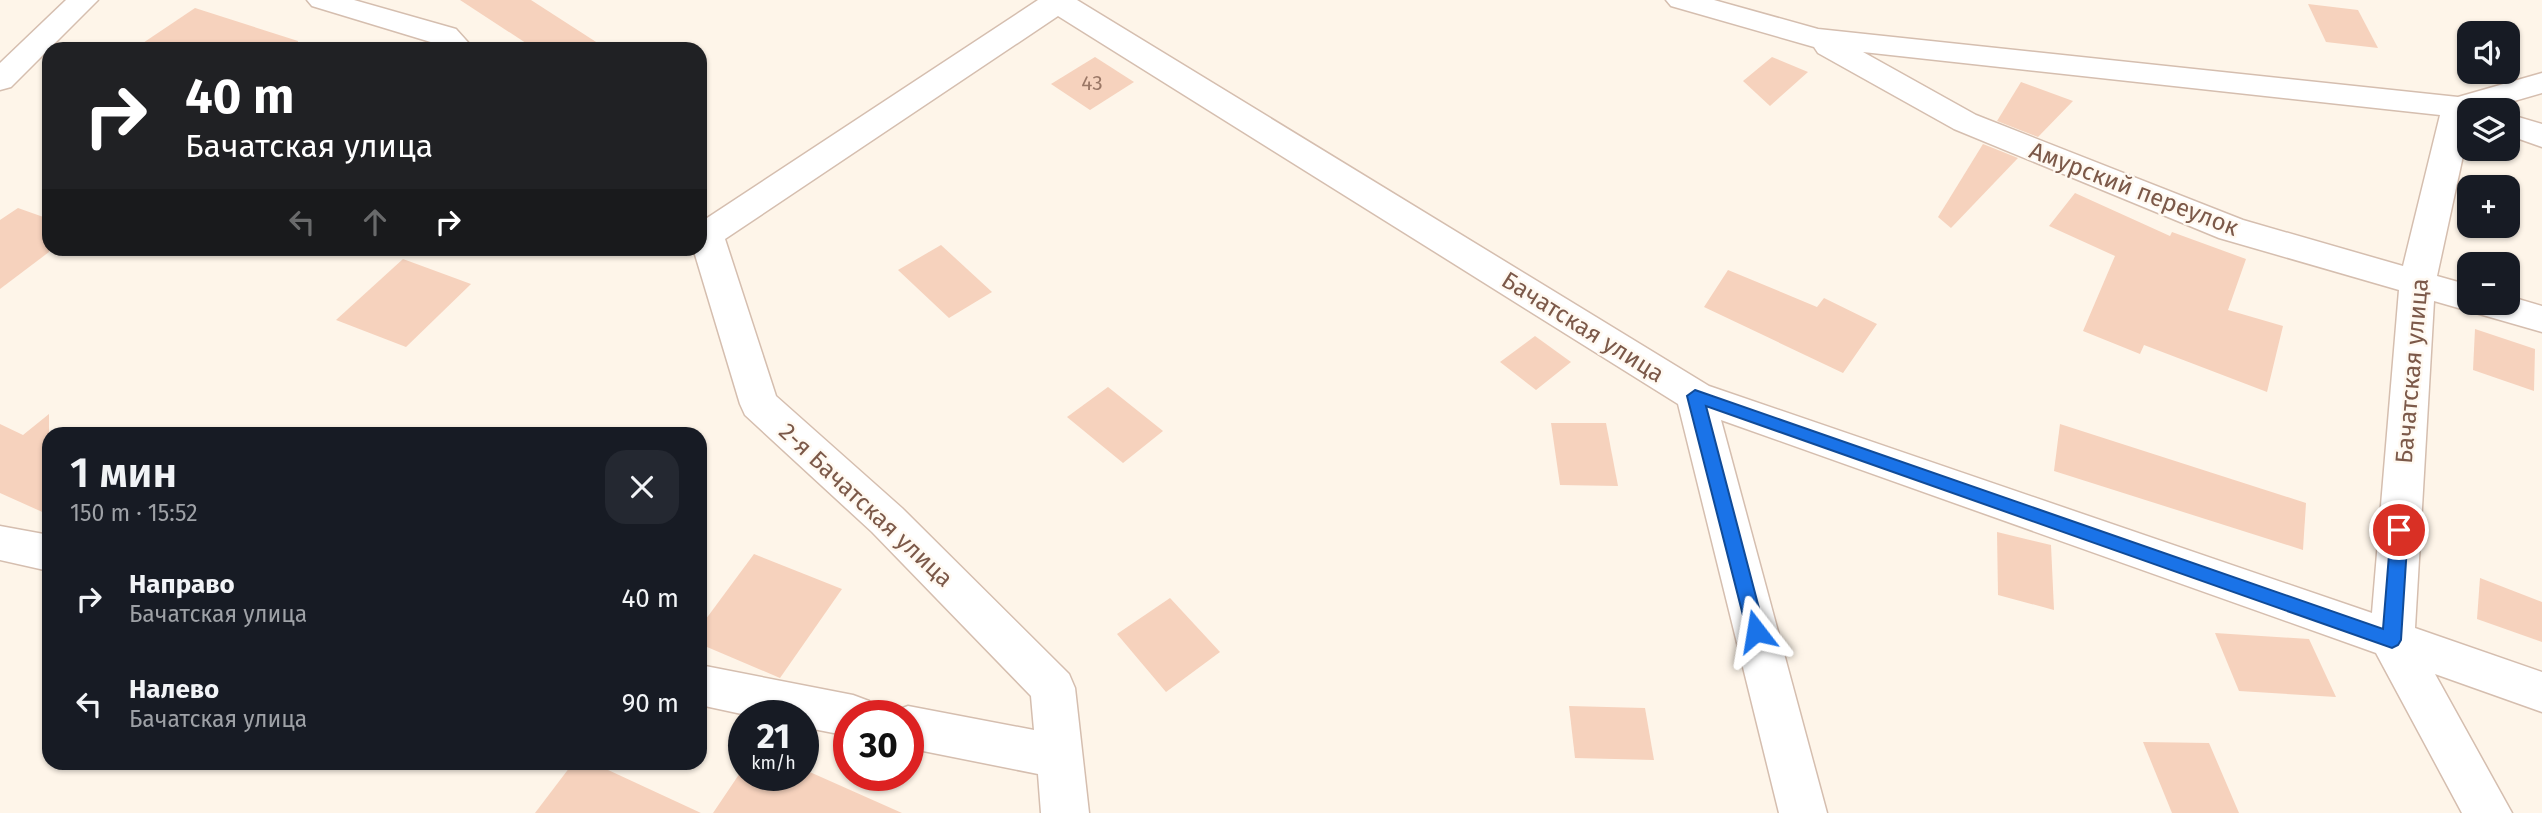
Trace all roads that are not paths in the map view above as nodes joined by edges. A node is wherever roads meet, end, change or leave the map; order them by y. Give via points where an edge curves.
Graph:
1 (83, 0) edge
2 (322, 0) edge
3 (1681, 0) edge
4 (1058, 1) edge
5 (1816, 38) junction
6 (452, 42) edge
7 (0, 80) edge
8 (2542, 83) edge
9 (2497, 98) edge
10 (2457, 108) edge
11 (2520, 128) edge
12 (2457, 135) edge
13 (2542, 136) edge
14 (707, 230) edge
15 (707, 245) edge
16 (2417, 283) junction
17 (2457, 295) edge
18 (2520, 313) edge
19 (2542, 319) edge
20 (1695, 396) junction
21 (0, 543) edge
22 (42, 552) edge
23 (2392, 640) junction
24 (707, 686) edge
25 (2542, 692) edge
26 (833, 712) edge
27 (924, 730) edge
28 (1060, 757) junction
29 (1065, 813) edge
30 (1803, 813) edge
31 (2488, 813) edge

1 - 7 street
2 - 6 street via 445,36
3 - 5 street
4 - 14 street
4 - 20 street, Бачатская улица
5 - 10 street
5 - 16 street, Амурский переулок via 1965,122 2231,229
8 - 9 street
11 - 13 street
12 - 16 street, Бачатская улица
15 - 28 street, 2-я Бачатская улица via 759,404 887,520 1052,688
16 - 17 street, Амурский переулок
16 - 23 street, Бачатская улица
18 - 19 street
20 - 23 street, Бачатская улица
20 - 30 street
21 - 22 street
23 - 25 street, Бачатская улица
23 - 31 street
24 - 26 street
27 - 28 street
28 - 29 street, 2-я Бачатская улица

